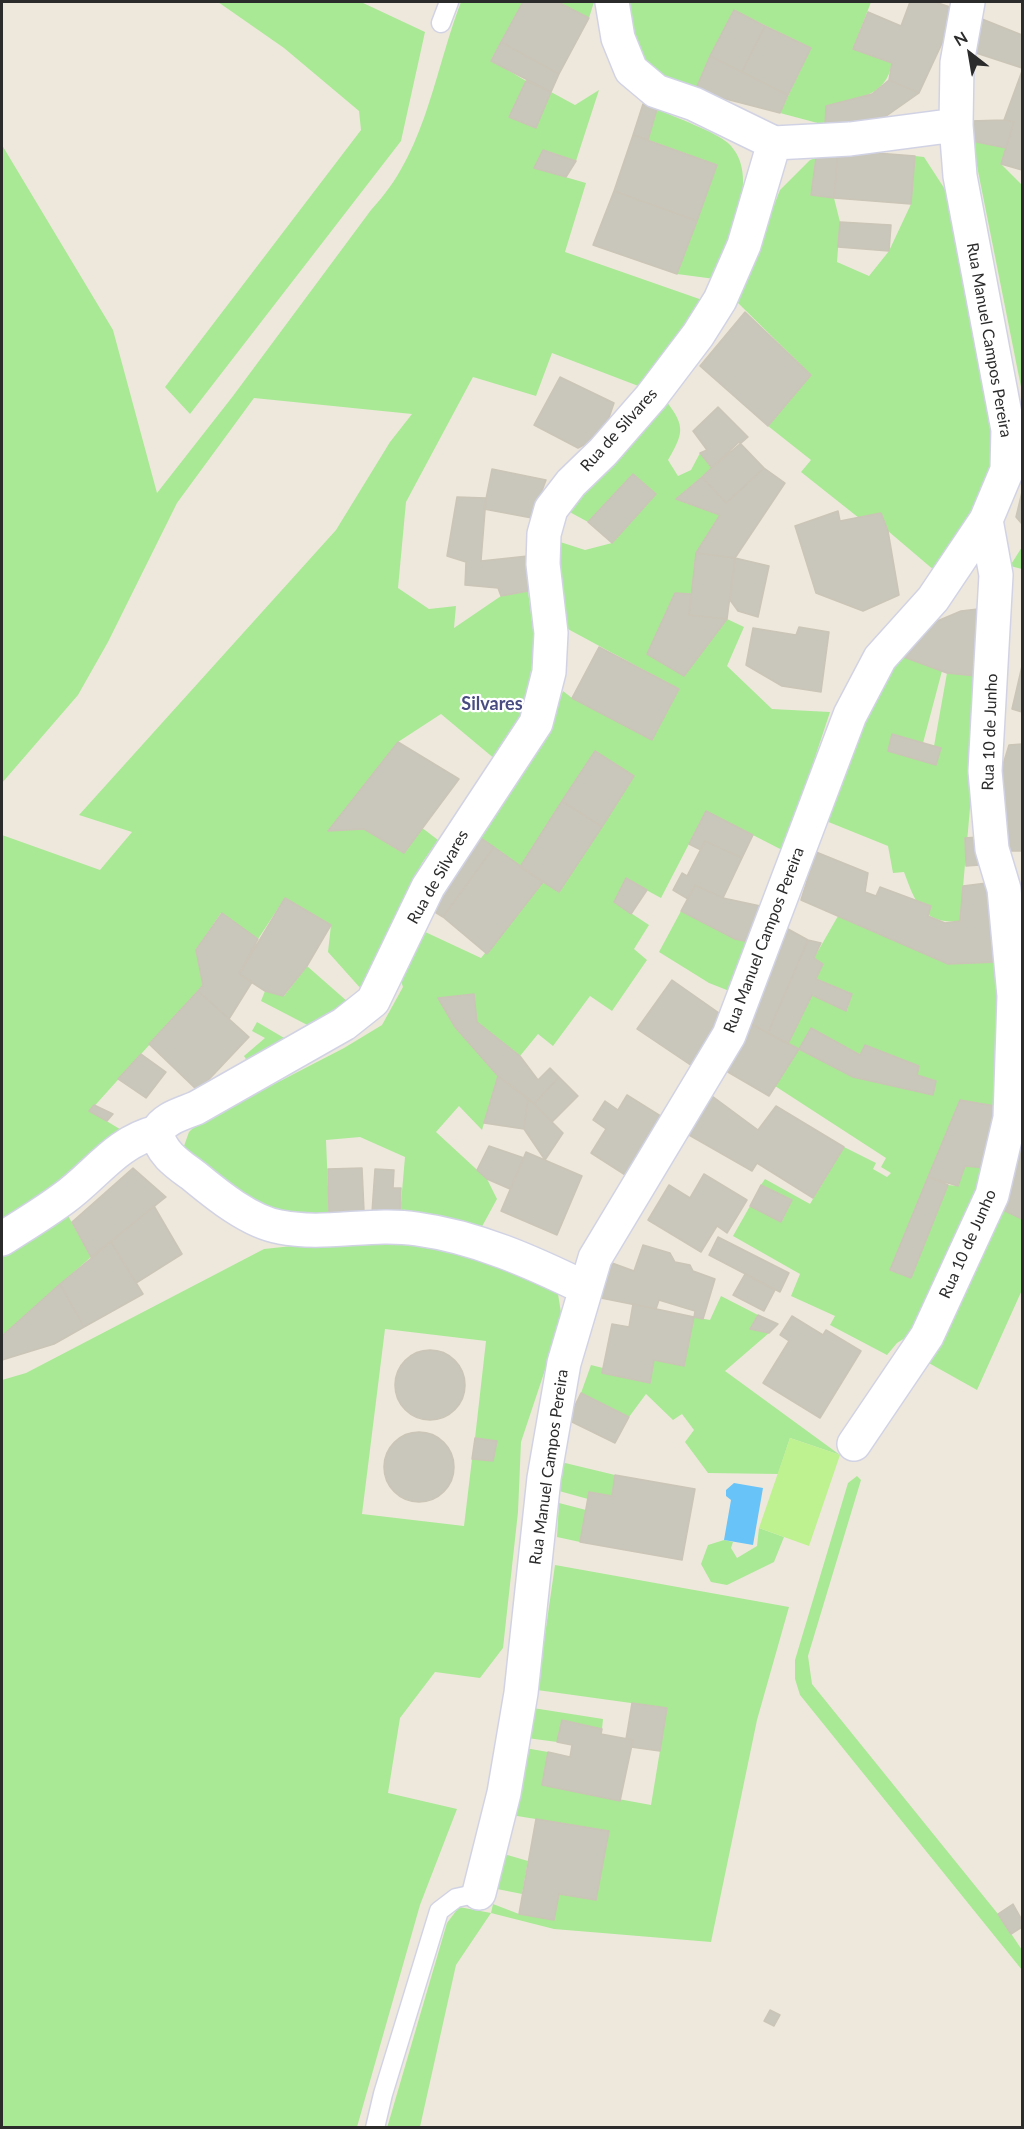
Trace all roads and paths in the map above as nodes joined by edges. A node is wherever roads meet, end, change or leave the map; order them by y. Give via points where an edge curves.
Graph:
1 (449, 2) edge
2 (612, 2) edge
3 (968, 2) edge
4 (441, 23) dead end
5 (956, 125) junction
6 (774, 143) junction
7 (986, 520) junction
8 (157, 1132) junction
9 (2, 1239) edge
10 (585, 1288) junction
11 (854, 1444) dead end
12 (479, 1893) joint
13 (375, 2127) edge

1 - 4 lane
2 - 6 street via 618,38 632,70 656,91 694,104
3 - 5 street, Rua Manuel Campos Pereira via 957,63
5 - 6 street via 850,139
5 - 7 street, Rua Manuel Campos Pereira via 960,176 1008,430 1007,470
6 - 8 street, Rua de Silvares via 744,245 720,300 651,397 551,509 544,534 543,564 551,633 549,672 536,723 428,887 373,1001 319,1039 171,1118
7 - 10 street, Rua Manuel Campos Pereira via 933,599 880,658 850,715 729,1035 619,1214 595,1258
7 - 11 street, Rua 10 de Junho via 996,575 985,771 993,849 1004,889 1014,996 1010,1118 992,1195 927,1336
8 - 9 street, Rua de Silvares via 121,1147 65,1198
8 - 10 street via 162,1147 173,1160 200,1182 249,1214 278,1227 417,1228 476,1243
10 - 12 street, Rua Manuel Campos Pereira via 564,1363 544,1478 521,1693 504,1793
12 - 13 lane via 456,1898 440,1911

